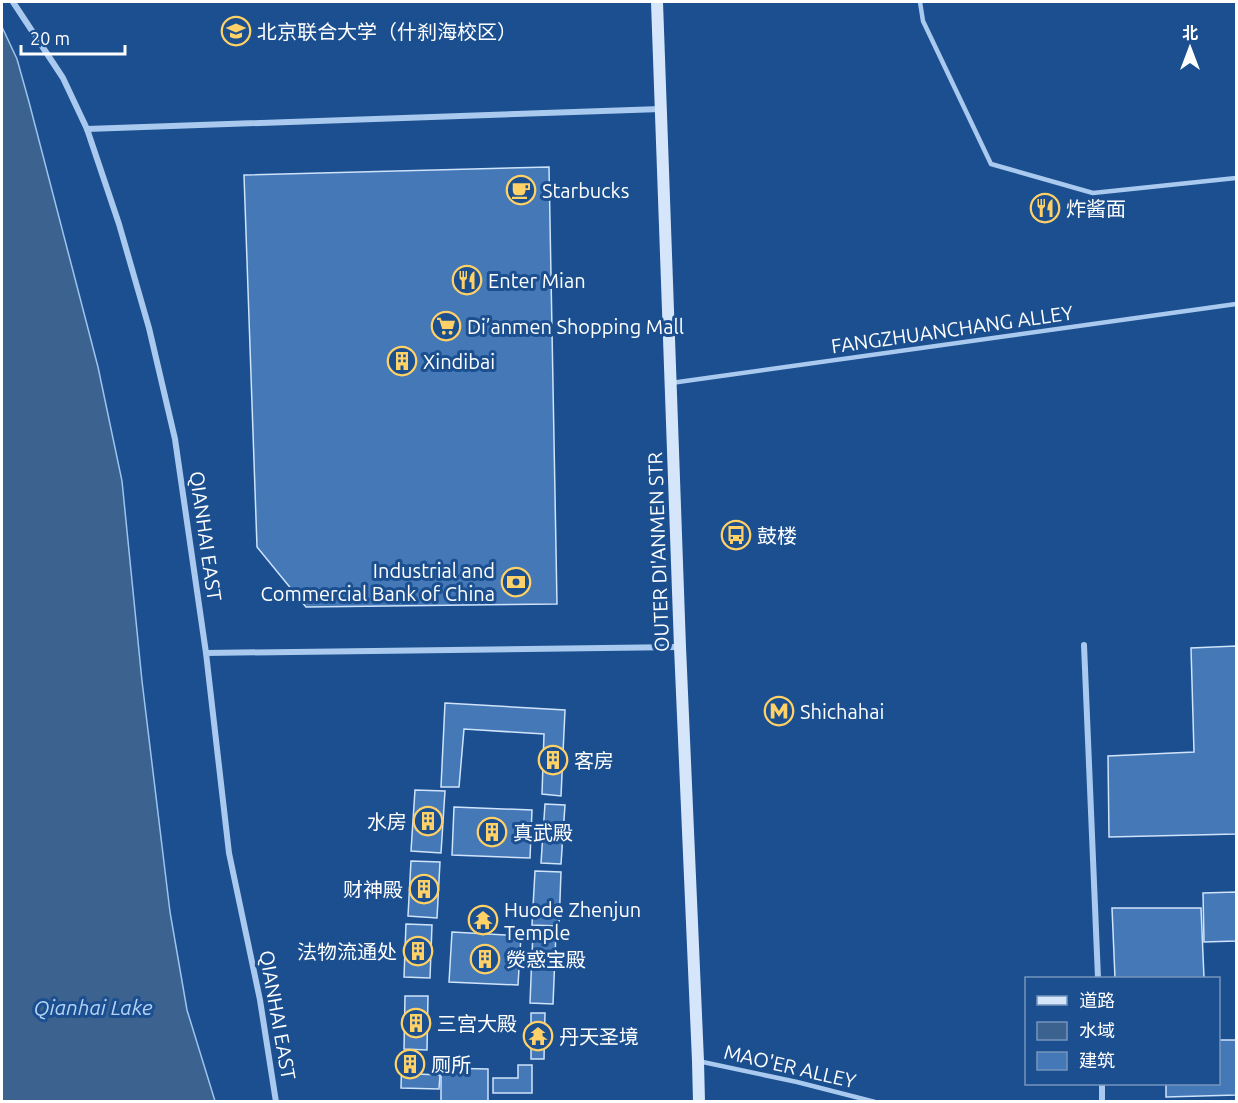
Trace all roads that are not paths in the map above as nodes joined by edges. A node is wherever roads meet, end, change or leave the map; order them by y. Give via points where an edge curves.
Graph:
1 (13, 2) edge
2 (657, 2) edge
3 (920, 2) edge
4 (661, 109) junction
5 (87, 129) junction
6 (1236, 178) edge
7 (1236, 304) edge
8 (671, 383) junction
9 (1084, 645) dead end
10 (680, 647) junction
11 (206, 653) junction
12 (1098, 977) edge
13 (698, 1061) junction
14 (1102, 1085) edge
15 (276, 1101) edge
16 (699, 1101) edge
17 (875, 1101) edge
18 (1102, 1101) edge

1 - 5 street, QIANHAI EAST via 63,78
2 - 4 main road, OUTER DI'ANMEN STR
3 - 6 lane via 923,21 991,164 1093,193
4 - 5 street
4 - 8 main road, OUTER DI'ANMEN STR
5 - 11 street, QIANHAI EAST via 149,328 175,439
7 - 8 lane, FANGZHUANCHANG ALLEY
8 - 10 main road, OUTER DI'ANMEN STR
9 - 12 street
10 - 11 street
10 - 13 main road, OUTER DI'ANMEN STR
11 - 15 street, QIANHAI EAST via 230,853
13 - 16 main road, OUTER DI'ANMEN STR
13 - 17 lane, MAO'ER ALLEY
14 - 18 street

